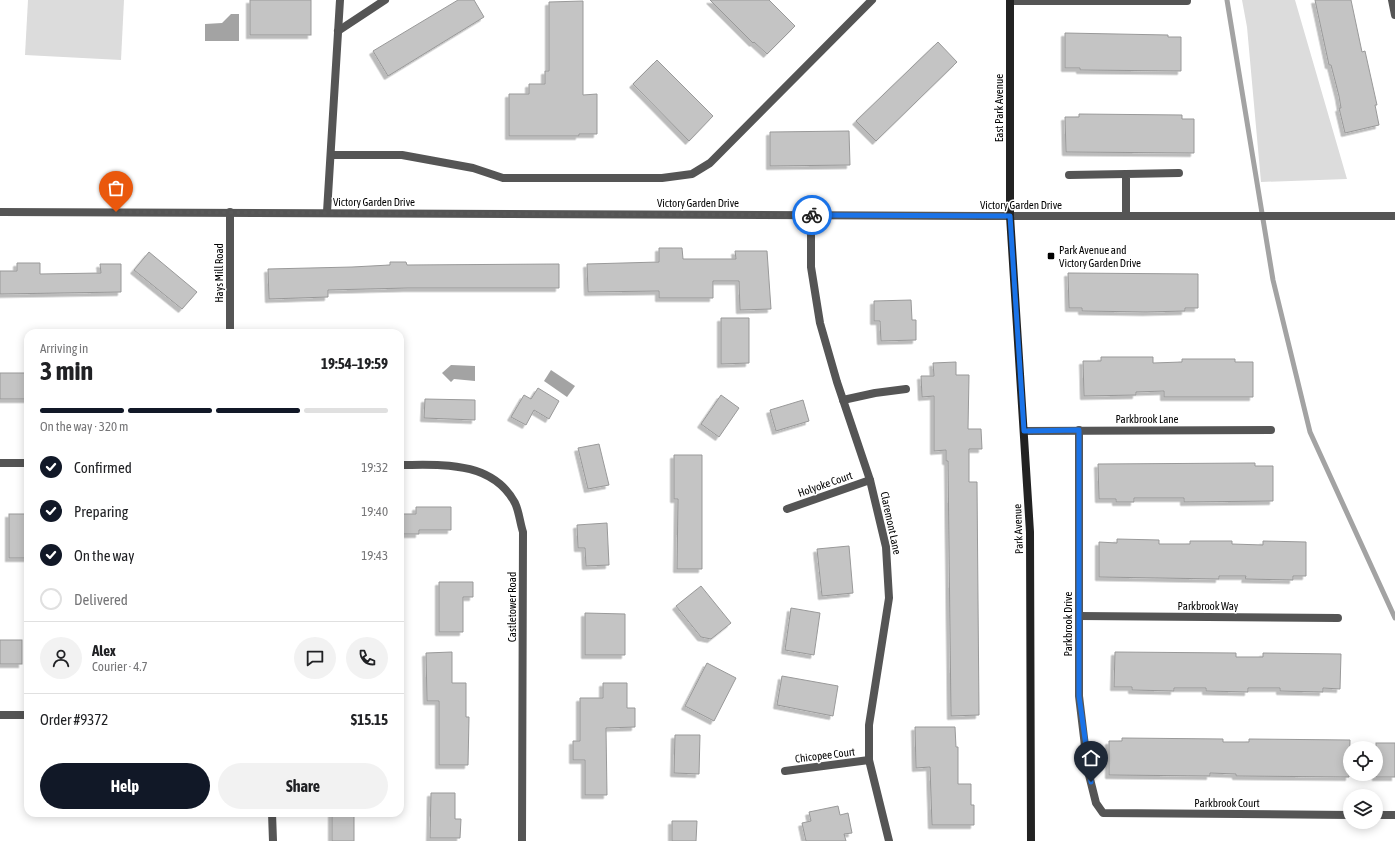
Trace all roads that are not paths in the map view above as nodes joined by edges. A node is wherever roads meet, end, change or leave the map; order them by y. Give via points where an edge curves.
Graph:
1 (340, 0) edge
2 (386, 0) edge
3 (872, 0) edge
4 (1010, 0) edge
5 (1392, 0) edge
6 (1187, 1) edge
7 (1395, 15) edge
8 (338, 31) junction
9 (331, 155) junction
10 (1179, 173) dead end
11 (1126, 174) junction
12 (1069, 175) dead end
13 (0, 212) edge
14 (230, 212) junction
15 (328, 212) junction
16 (812, 215) junction
17 (1010, 216) junction
18 (1126, 216) junction
19 (1395, 216) edge
20 (230, 329) edge
21 (906, 389) dead end
22 (843, 400) junction
23 (1079, 430) junction
24 (1271, 430) dead end
25 (1024, 431) junction
26 (0, 463) edge
27 (24, 463) edge
28 (404, 465) edge
29 (870, 480) junction
30 (787, 509) dead end
31 (1079, 616) junction
32 (1338, 618) dead end
33 (0, 715) edge
34 (24, 715) edge
35 (869, 760) junction
36 (785, 770) dead end
37 (1103, 813) joint
38 (1343, 815) edge
39 (1383, 815) edge
40 (1395, 815) edge
41 (272, 817) edge
42 (272, 841) edge
43 (522, 841) edge
44 (889, 841) edge
45 (1031, 841) edge

1 - 8 street
2 - 8 street
3 - 9 street via 710,163 692,174 662,178 503,178 473,168 402,155
4 - 6 street
4 - 17 main road, East Park Avenue
5 - 7 street
8 - 9 street
9 - 15 street
10 - 11 street
11 - 12 street
11 - 18 street
13 - 14 street, Victory Garden Drive
14 - 15 street, Victory Garden Drive
14 - 20 street, Hays Mill Road
15 - 16 street, Victory Garden Drive
16 - 17 street, Victory Garden Drive
16 - 22 street, Claremont Lane via 811,267 820,323
17 - 18 street, Victory Garden Drive
17 - 25 main road, Park Avenue
18 - 19 street, Victory Garden Drive
21 - 22 street
22 - 29 street, Claremont Lane
23 - 24 street, Parkbrook Lane
23 - 25 street, Parkbrook Lane
23 - 31 street, Parkbrook Drive
25 - 45 main road, Park Avenue via 1030,532
26 - 27 street
28 - 43 street, Castletower Road via 451,465 478,470 500,484 515,503 523,532
29 - 30 street, Holyoke Court
29 - 35 street, Claremont Lane via 886,547 889,598 869,725
31 - 32 street, Parkbrook Way
31 - 37 street, Parkbrook Drive via 1080,703 1088,771 1096,803
33 - 34 street
35 - 36 street, Chicopee Court
35 - 44 street, Claremont Lane
37 - 38 street, Parkbrook Court
39 - 40 street
41 - 42 street

